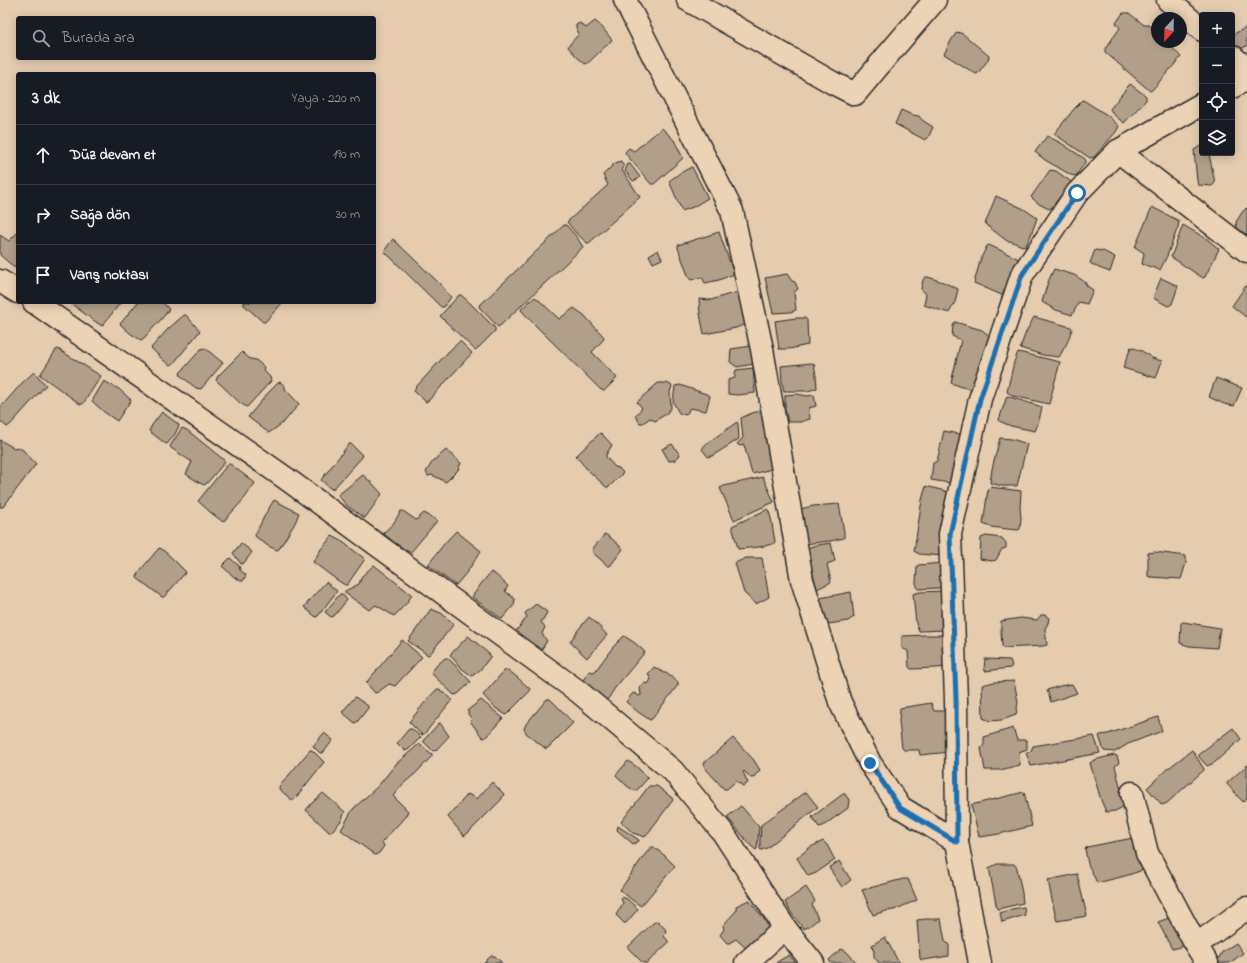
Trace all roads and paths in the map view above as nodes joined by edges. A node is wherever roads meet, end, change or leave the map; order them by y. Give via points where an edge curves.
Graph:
1 (625, 0) edge
2 (688, 0) edge
3 (935, 0) edge
4 (1168, 0) edge
5 (1199, 27) edge
6 (1235, 59) edge
7 (1247, 69) edge
8 (1247, 79) edge
9 (1235, 85) edge
10 (1199, 106) edge
11 (1118, 151) junction
12 (1247, 251) edge
13 (0, 281) edge
14 (16, 291) edge
15 (37, 304) edge
16 (1132, 794) dead end
17 (957, 842) junction
18 (1247, 908) edge
19 (785, 928) junction
20 (1202, 954) edge
21 (746, 963) edge
22 (813, 963) edge
23 (980, 963) edge

1 - 17 street via 732,211 762,349 802,580 840,702 870,763 900,808
2 - 3 street via 855,94
4 - 5 street
6 - 7 street
8 - 9 street
10 - 11 street
11 - 12 street
11 - 17 street via 1077,193 1022,275 980,399 950,534 956,700
13 - 14 street
15 - 19 street via 284,477 579,692 673,771 724,834
16 - 20 street via 1147,853
17 - 23 street
18 - 20 street
19 - 21 street
19 - 22 street

